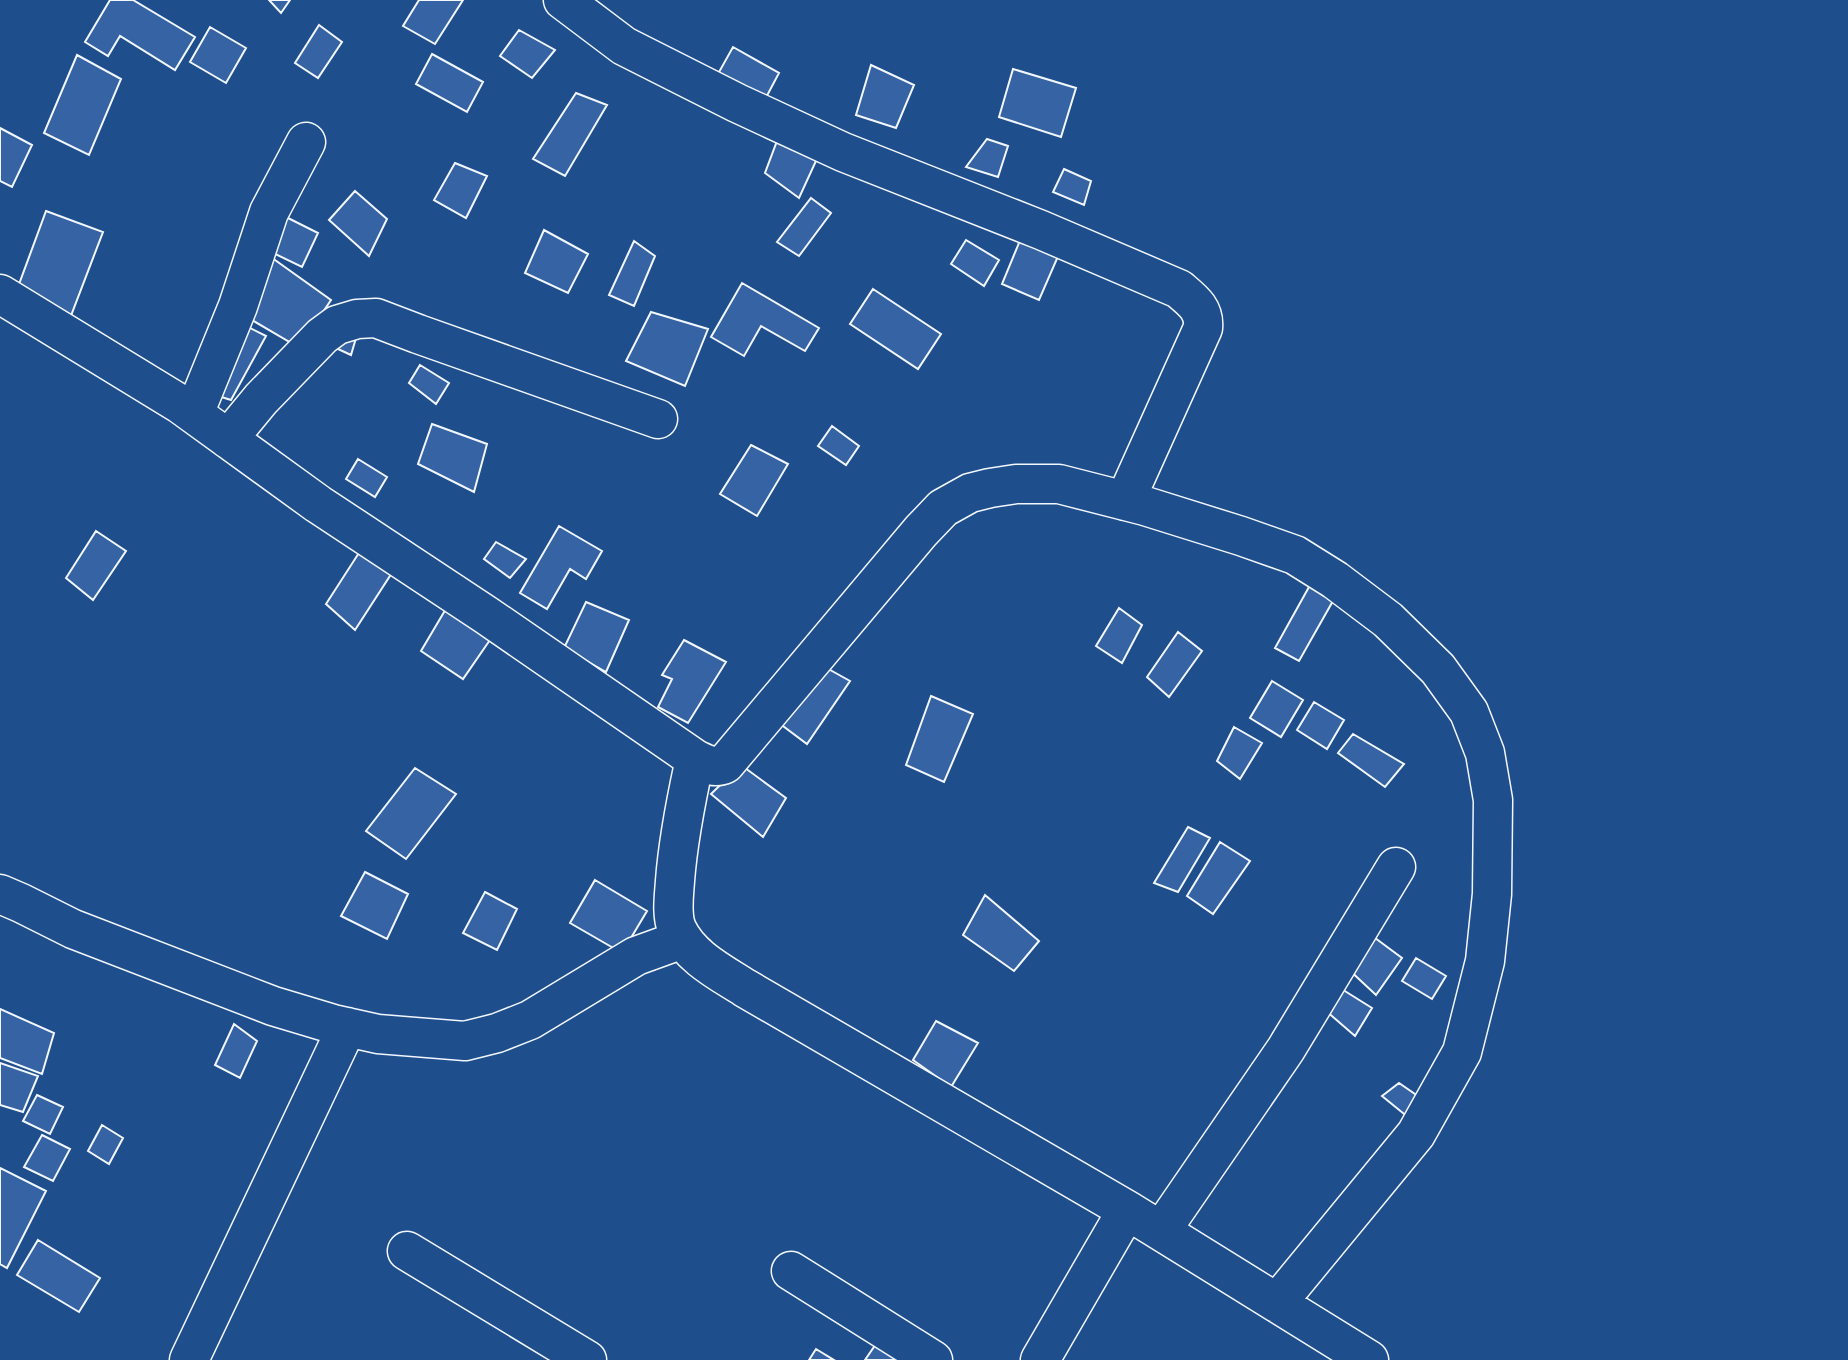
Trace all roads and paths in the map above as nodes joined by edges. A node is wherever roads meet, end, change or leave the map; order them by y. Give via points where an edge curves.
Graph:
1 (563, 0) edge
2 (306, 142) dead end
3 (0, 294) edge
4 (194, 414) junction
5 (658, 419) dead end
6 (228, 439) junction
7 (1125, 501) junction
8 (695, 759) junction
9 (1395, 867) dead end
10 (0, 894) edge
11 (683, 939) junction
12 (347, 1027) junction
13 (1126, 1210) junction
14 (1161, 1231) junction
15 (407, 1251) dead end
16 (791, 1270) dead end
17 (1277, 1303) junction
18 (189, 1360) edge
19 (587, 1360) edge
20 (933, 1360) edge
21 (1040, 1360) edge
22 (1368, 1360) edge

1 - 7 street via 624,46 737,103 843,152 1179,289 1195,303 1204,318 1203,328
2 - 4 street via 269,212
3 - 4 street
4 - 6 street
5 - 6 street via 376,318 337,325 322,336
6 - 8 street
7 - 8 street via 1059,484 1016,484 954,501 921,531 725,764 712,766
7 - 17 street via 1295,555 1335,580 1388,620 1438,669 1469,712 1485,753 1493,800 1492,894 1485,961 1462,1052 1416,1133
8 - 11 street via 678,841 674,896 674,921
9 - 14 street via 1286,1049
10 - 12 street via 74,929 261,1002
11 - 12 street via 636,956 530,1020 497,1033 465,1041
11 - 13 street via 703,961 745,988
12 - 18 street
13 - 14 street
13 - 21 street
14 - 17 street
15 - 19 street
16 - 20 street
17 - 22 street

